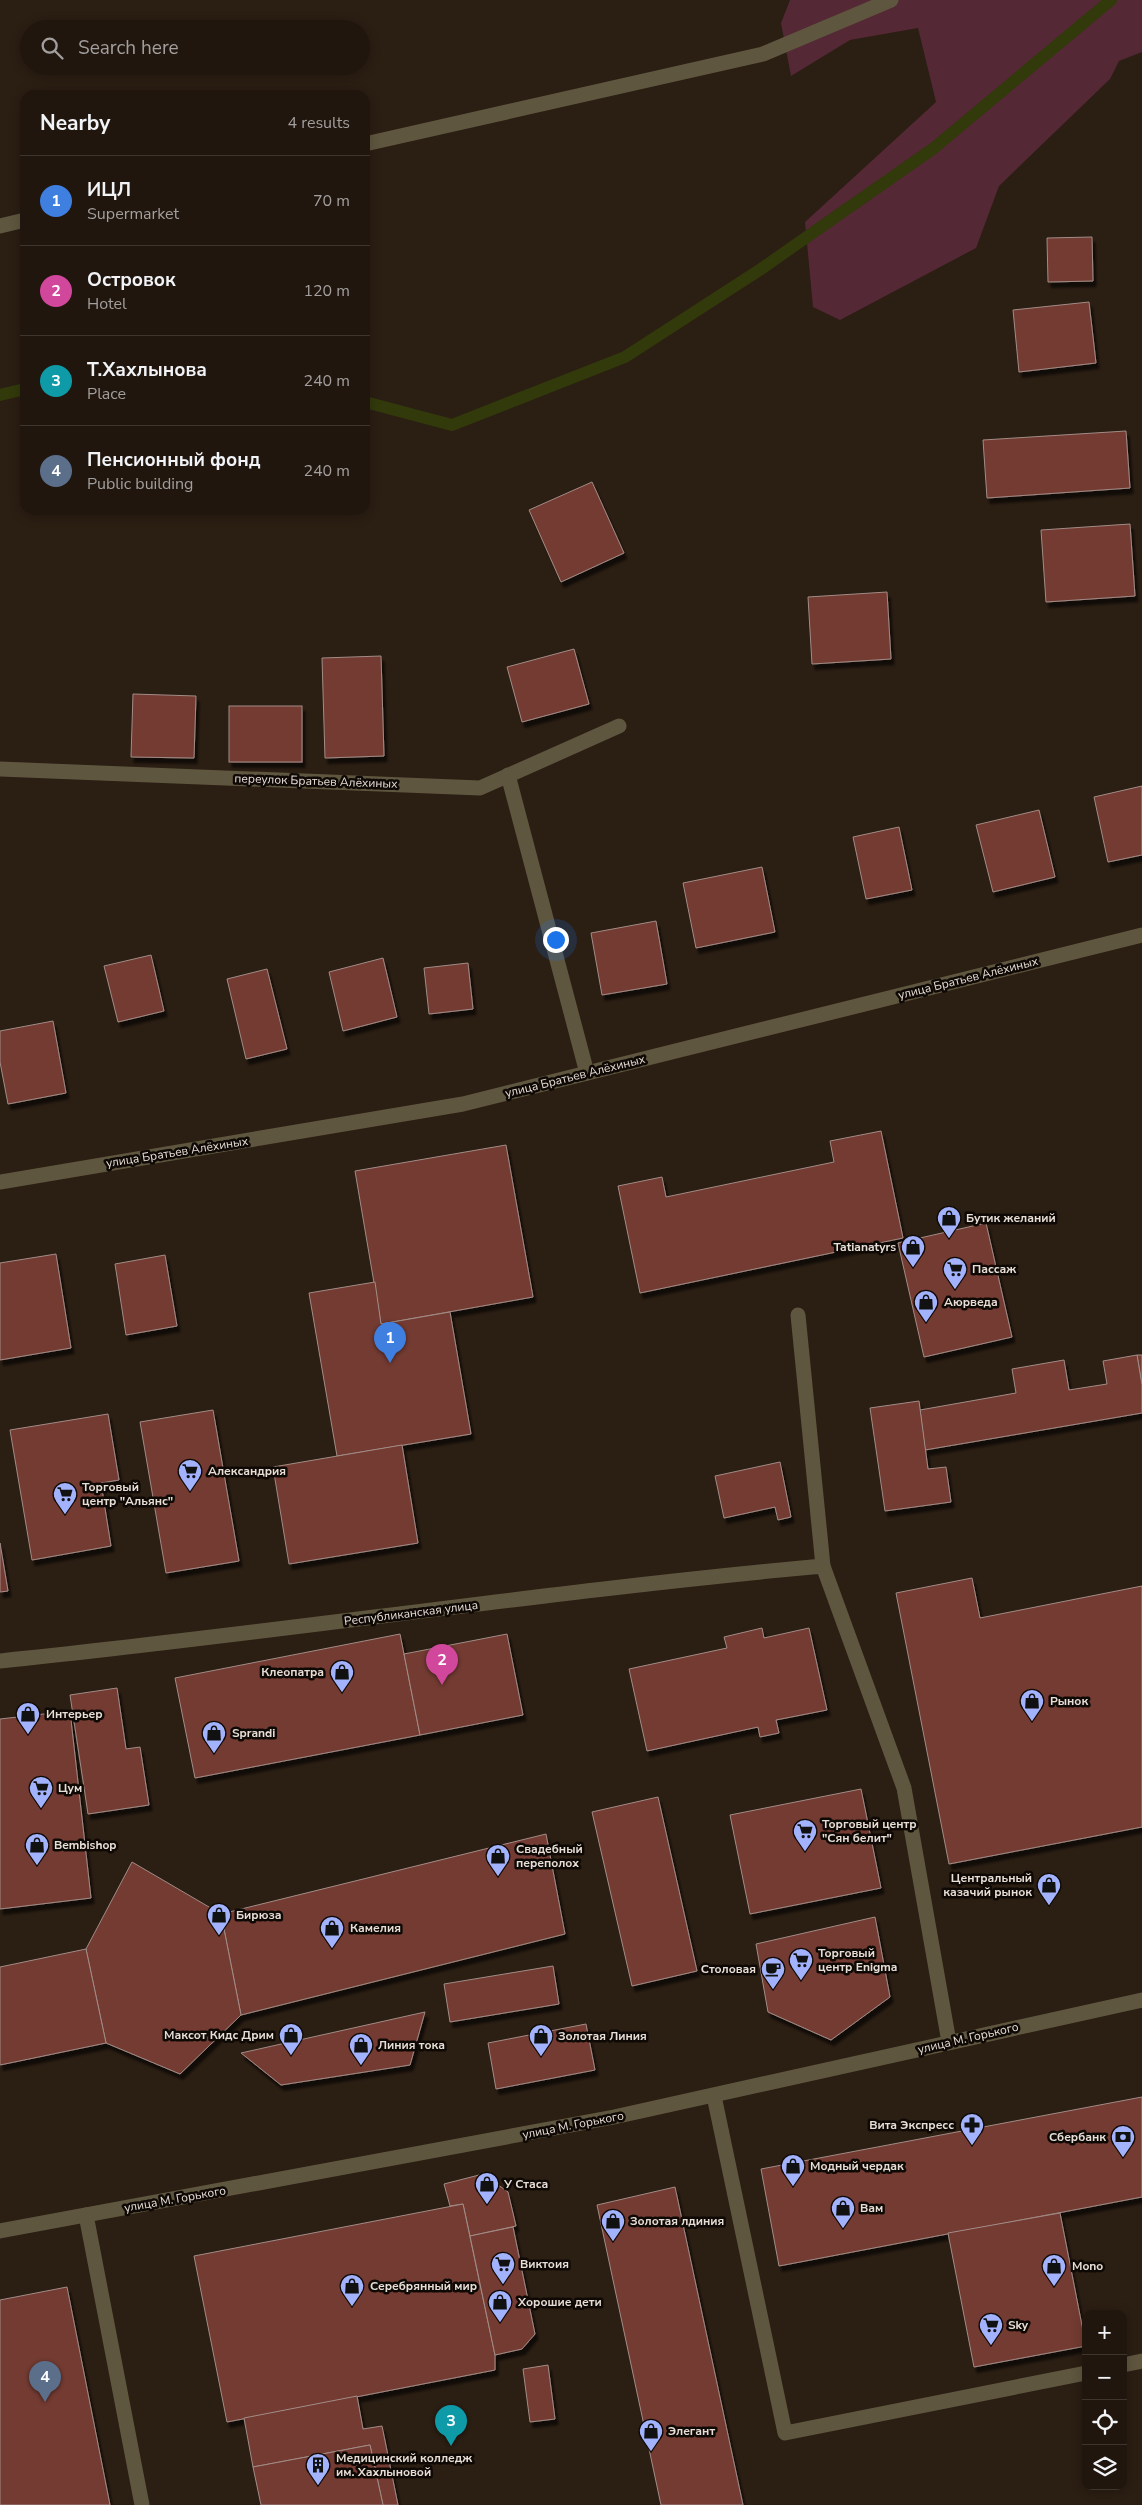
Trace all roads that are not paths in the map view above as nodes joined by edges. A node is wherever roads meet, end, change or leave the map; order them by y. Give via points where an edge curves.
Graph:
1 (891, 0) edge
2 (370, 143) edge
3 (20, 221) edge
4 (0, 226) edge
5 (619, 726) dead end
6 (0, 769) edge
7 (508, 775) junction
8 (1142, 935) edge
9 (587, 1072) junction
10 (0, 1182) edge
11 (798, 1315) dead end
12 (823, 1566) junction
13 (0, 1661) edge
14 (1142, 2000) edge
15 (949, 2042) junction
16 (714, 2096) junction
17 (86, 2216) junction
18 (0, 2231) edge
19 (1142, 2362) edge
20 (1127, 2364) edge
21 (1082, 2374) edge
22 (142, 2505) edge

1 - 2 street via 763,54
3 - 4 street
5 - 7 street, переулок Братьев Алёхиных
6 - 7 street, переулок Братьев Алёхиных via 480,788
7 - 9 street
8 - 9 street, улица Братьев Алёхиных
9 - 10 street, улица Братьев Алёхиных via 463,1104
11 - 12 street
12 - 13 street, Республиканская улица via 686,1579 140,1647
12 - 15 street via 904,1788
14 - 15 street, улица М. Горького
15 - 16 street, улица М. Горького
16 - 17 street, улица М. Горького
16 - 21 street via 785,2433
17 - 18 street, улица М. Горького
17 - 22 street
19 - 20 street

